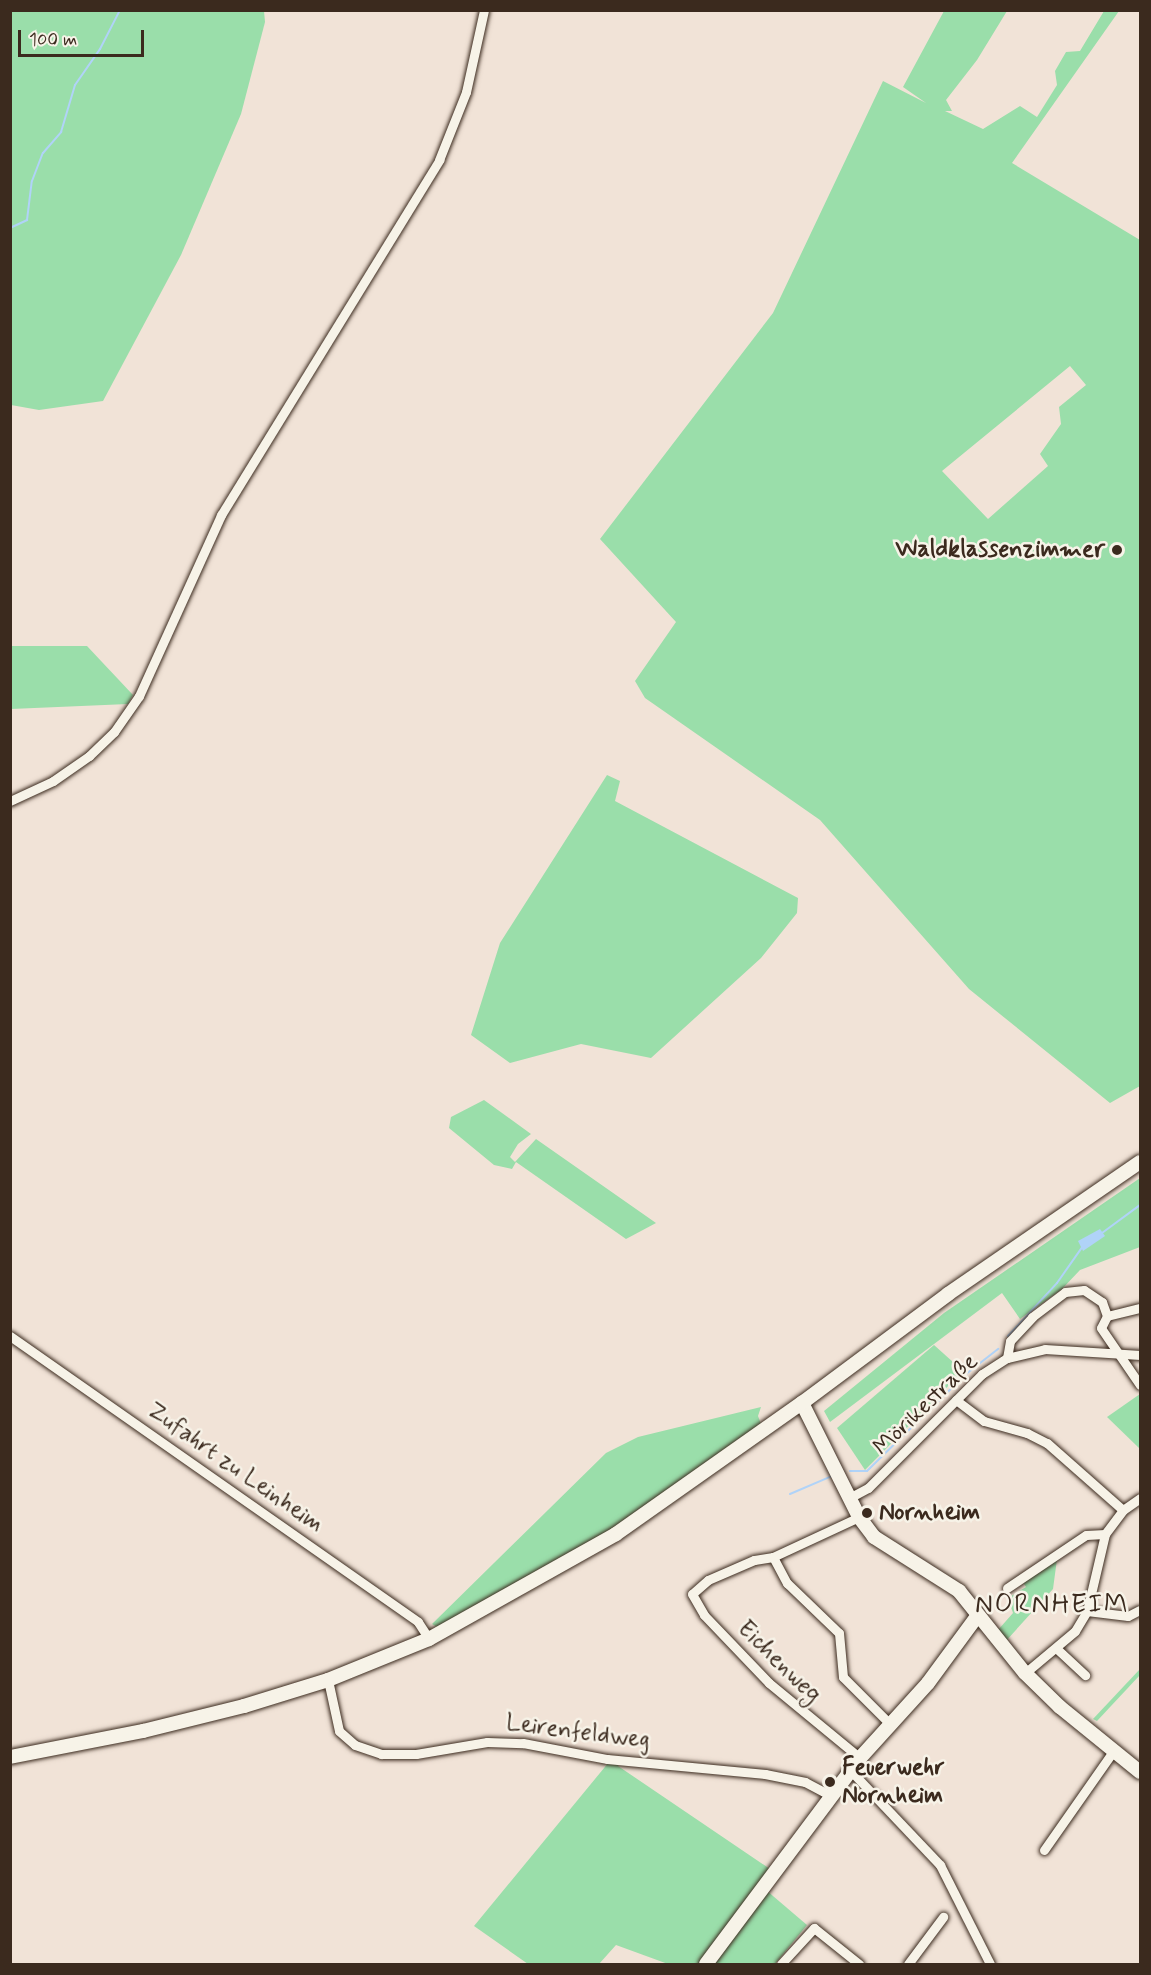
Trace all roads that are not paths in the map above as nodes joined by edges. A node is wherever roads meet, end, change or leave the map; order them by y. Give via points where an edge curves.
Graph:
1 (484, 10) edge
2 (10, 801) edge
3 (1140, 1162) edge
4 (1140, 1308) edge
5 (1107, 1316) junction
6 (10, 1336) edge
7 (1140, 1355) edge
8 (1118, 1356) junction
9 (1008, 1358) junction
10 (1140, 1385) edge
11 (956, 1400) junction
12 (802, 1404) junction
13 (851, 1497) junction
14 (1140, 1498) edge
15 (1123, 1510) junction
16 (859, 1517) junction
17 (1106, 1534) junction
18 (773, 1557) junction
19 (1007, 1588) dead end
20 (1140, 1610) edge
21 (1087, 1611) junction
22 (978, 1615) junction
23 (429, 1639) junction
24 (1056, 1648) junction
25 (1025, 1673) junction
26 (1085, 1675) dead end
27 (328, 1680) junction
28 (891, 1725) junction
29 (1114, 1750) junction
30 (10, 1757) edge
31 (860, 1758) junction
32 (850, 1770) junction
33 (1140, 1772) edge
34 (831, 1796) junction
35 (1044, 1851) dead end
36 (943, 1917) dead end
37 (706, 1965) edge
38 (782, 1965) edge
39 (859, 1965) edge
40 (908, 1965) edge
41 (990, 1965) edge

1 - 2 street via 466,92 439,160 221,515 140,696 114,732 89,756 53,781
3 - 12 main road via 948,1294
4 - 5 street
5 - 8 street via 1101,1328
5 - 9 street via 1102,1302 1092,1293 1065,1292 1016,1331
6 - 23 street, Zufahrt zu Leinheim via 418,1622
7 - 8 street, Mörikestraße
8 - 9 street, Mörikestraße via 1045,1349
8 - 10 street
9 - 11 street, Mörikestraße via 982,1374
11 - 13 street, Mörikestraße via 868,1488
11 - 15 street via 984,1420 1039,1438
12 - 13 main road
12 - 23 main road via 616,1534
13 - 16 main road
14 - 15 street
15 - 17 street
16 - 18 street
16 - 22 main road via 876,1538 952,1584
17 - 19 street via 1086,1535
17 - 21 street
18 - 28 street via 787,1583 839,1633 843,1677
18 - 31 street, Eichenweg via 754,1560 700,1585 692,1599 769,1683
20 - 21 street via 1128,1616
21 - 24 street via 1075,1631
22 - 25 main road
22 - 28 main road
23 - 27 main road
24 - 25 street
24 - 26 street
25 - 29 main road
27 - 30 main road via 143,1731
27 - 34 street, Leirenfeldweg via 339,1731 355,1745 381,1754 416,1754 487,1742 523,1743 607,1759 765,1774 805,1782
28 - 31 main road
29 - 33 main road
29 - 35 street
31 - 32 main road
32 - 34 main road
32 - 41 street via 940,1864
34 - 37 main road
36 - 40 street
38 - 39 street via 813,1928

